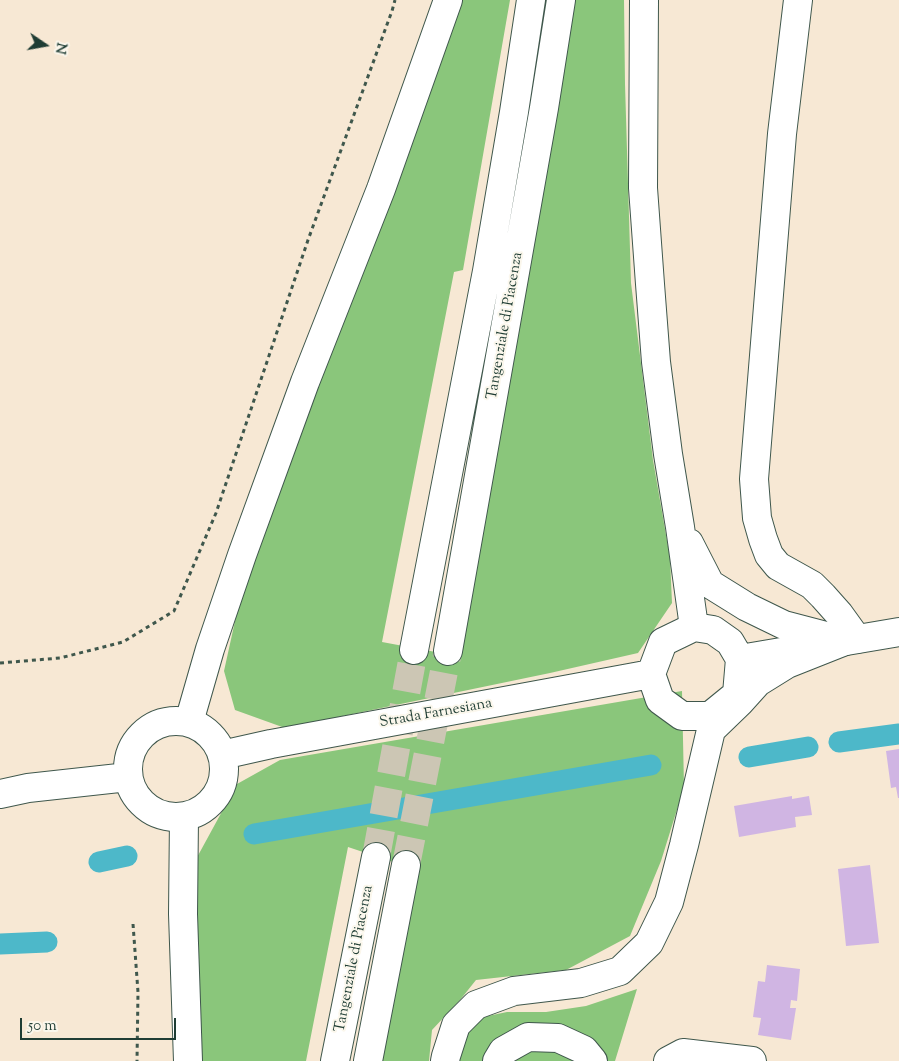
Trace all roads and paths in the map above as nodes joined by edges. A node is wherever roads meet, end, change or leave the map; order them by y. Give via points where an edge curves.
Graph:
1 (395, 0) edge
2 (448, 0) edge
3 (531, 0) edge
4 (561, 0) edge
5 (644, 0) edge
6 (798, 0) edge
7 (680, 527) junction
8 (694, 627) junction
9 (899, 632) edge
10 (851, 640) junction
11 (414, 650) tunnel mouth
12 (448, 651) tunnel mouth
13 (740, 659) junction
14 (0, 663) edge
15 (651, 674) junction
16 (190, 722) junction
17 (710, 723) junction
18 (222, 755) junction
19 (128, 777) junction
20 (0, 794) edge
21 (184, 817) junction
22 (376, 857) tunnel mouth
23 (406, 864) tunnel mouth
24 (133, 924) dead end
25 (137, 1061) edge
26 (188, 1061) edge
27 (335, 1061) edge
28 (368, 1061) edge
29 (445, 1061) edge
30 (497, 1061) edge
31 (593, 1061) edge
32 (668, 1061) edge
33 (752, 1061) edge

1 - 14 path via 308,240 216,514 174,611 123,642 60,658
2 - 16 main road via 381,189 245,545 210,649
3 - 11 main road, Tangenziale di Piacenza via 487,271
4 - 12 main road, Tangenziale di Piacenza
5 - 7 main road via 643,188 656,362
6 - 10 main road via 782,134 754,479 758,518 769,555 778,566 812,585 823,596 839,614
7 - 8 main road
7 - 10 main road via 710,584 784,625
8 - 13 main road via 713,630 730,642
8 - 15 main road via 663,642
9 - 10 main road
10 - 13 main road
10 - 17 main road via 786,664 758,682 740,702
13 - 17 main road via 737,694
15 - 17 main road via 660,700 682,716
15 - 18 main road, Strada Farnesiana
16 - 18 main road via 215,740
16 - 19 main road via 165,721 143,732 130,752
17 - 29 main road via 669,902 649,943 620,971 581,983 514,991 476,1005 456,1025
18 - 21 main road via 222,782 208,805
19 - 20 main road
19 - 21 main road via 138,800 159,815
21 - 26 main road via 183,914
22 - 27 main road, Tangenziale di Piacenza
23 - 28 main road
24 - 25 path via 138,992
30 - 31 main road via 502,1050 528,1037 558,1038 584,1050
32 - 33 main road via 683,1053

